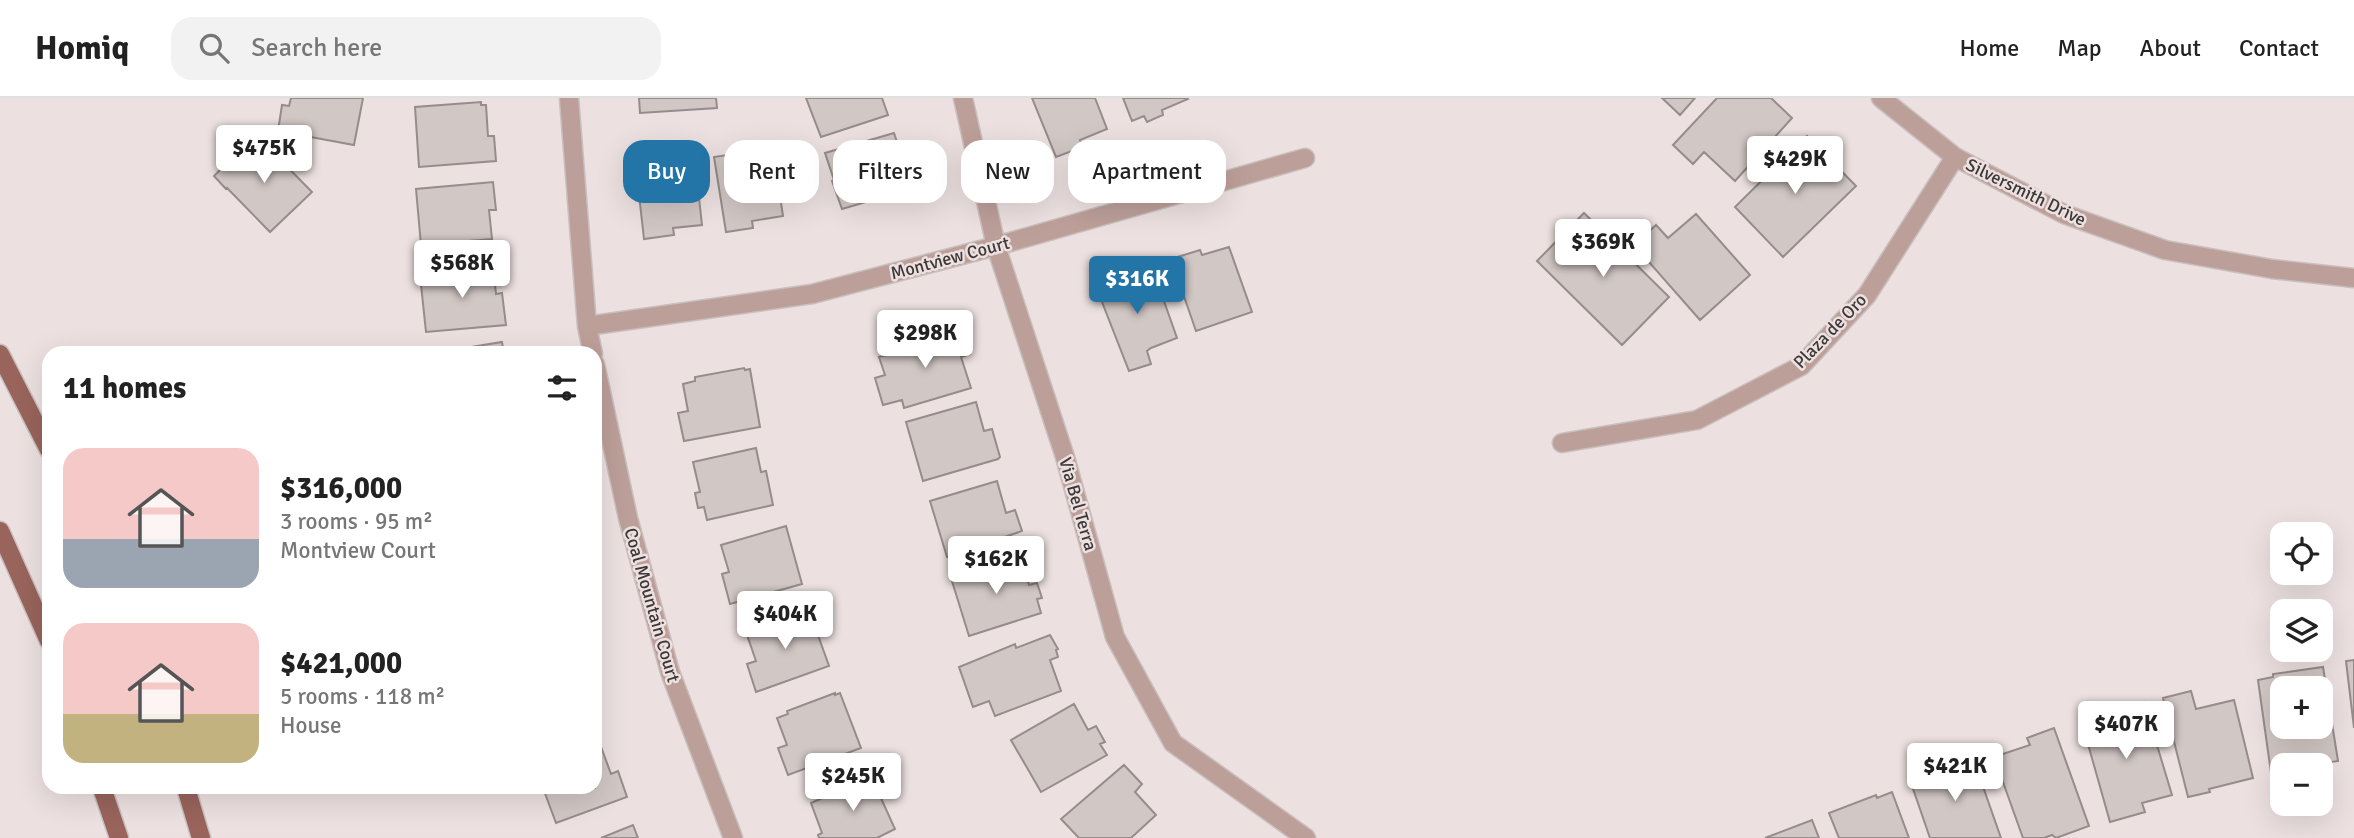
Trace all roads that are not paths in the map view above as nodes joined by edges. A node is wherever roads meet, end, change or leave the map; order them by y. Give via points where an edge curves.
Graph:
1 (569, 98) edge
2 (963, 98) edge
3 (1881, 98) edge
4 (1955, 157) junction
5 (1305, 158) dead end
6 (996, 246) junction
7 (2354, 278) edge
8 (587, 326) junction
9 (591, 346) edge
10 (0, 354) edge
11 (602, 397) edge
12 (42, 436) edge
13 (1562, 443) dead end
14 (0, 531) edge
15 (42, 625) edge
16 (104, 794) edge
17 (188, 794) edge
18 (118, 838) edge
19 (201, 838) edge
20 (733, 838) edge
21 (1306, 838) edge

1 - 8 street
2 - 6 street, Via Bel Terra
3 - 4 street, Silversmith Drive
4 - 7 street, Silversmith Drive via 2064,214 2165,250
4 - 13 street, Plaza de Oro via 1867,295 1801,366 1697,420
5 - 6 street, Montview Court
6 - 8 street, Montview Court via 812,294
6 - 21 street, Via Bel Terra via 1065,457 1115,637 1173,743
8 - 9 street
10 - 12 main road
11 - 20 street, Coal Mountain Court via 628,518 670,672
14 - 15 main road
16 - 18 main road
17 - 19 main road

